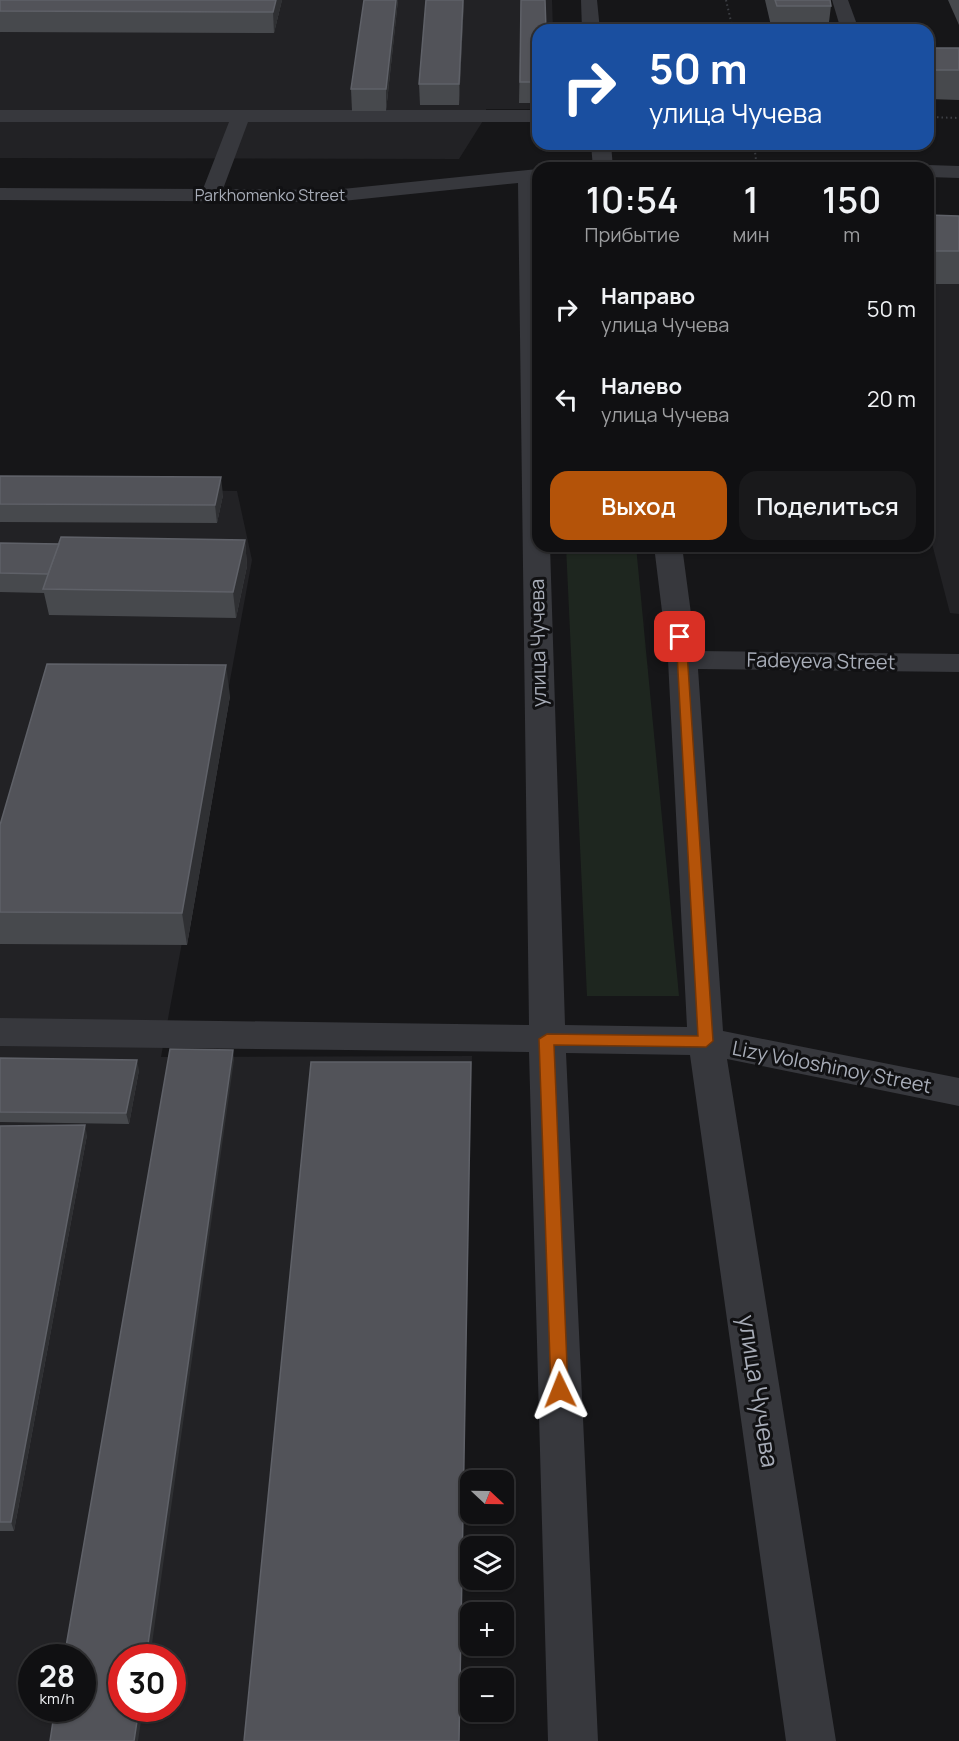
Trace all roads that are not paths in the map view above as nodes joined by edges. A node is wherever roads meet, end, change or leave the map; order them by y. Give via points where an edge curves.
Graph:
1 (589, 0) edge
2 (840, 0) edge
3 (591, 24) edge
4 (848, 24) edge
5 (0, 116) edge
6 (241, 116) junction
7 (532, 116) edge
8 (934, 171) edge
9 (959, 172) edge
10 (532, 175) edge
11 (0, 194) edge
12 (211, 195) junction
13 (539, 552) edge
14 (669, 552) edge
15 (683, 660) junction
16 (959, 663) edge
17 (0, 1032) edge
18 (547, 1039) junction
19 (706, 1041) junction
20 (959, 1092) edge
21 (573, 1741) edge
22 (811, 1741) edge

1 - 3 street
2 - 4 street
5 - 6 street
6 - 7 street
6 - 12 street
8 - 9 street
10 - 12 street, Parkhomenko Street via 333,196
11 - 12 street, Parkhomenko Street
13 - 18 street, улица Чучева
14 - 15 street, улица Чучева
15 - 16 street, Fadeyeva Street
15 - 19 street, улица Чучева
17 - 18 street
18 - 19 street
18 - 21 street, улица Чучева
19 - 20 street, Lizy Voloshinoy Street
19 - 22 street, улица Чучева

